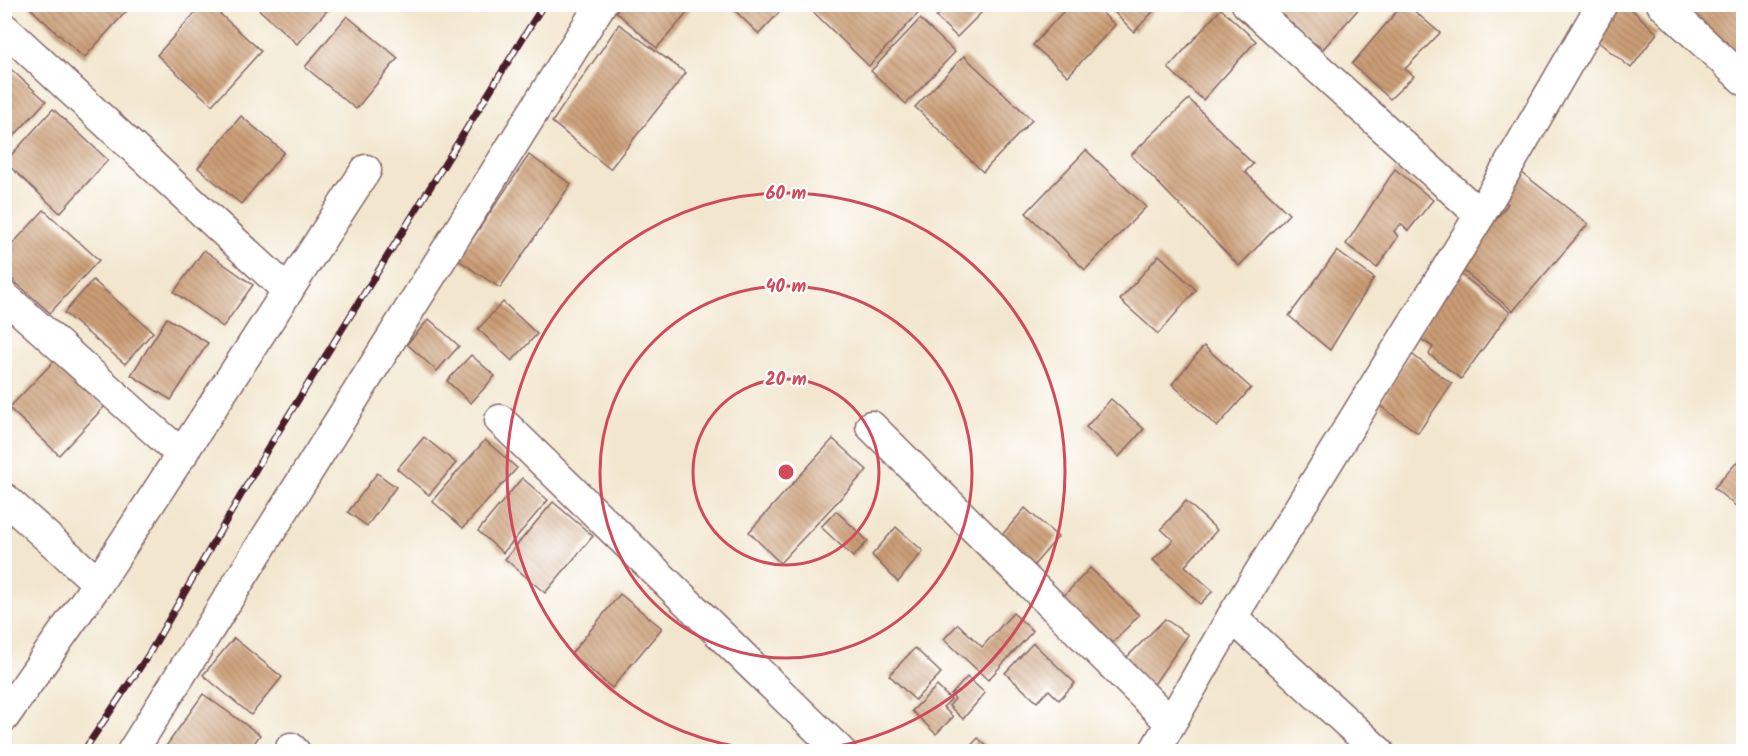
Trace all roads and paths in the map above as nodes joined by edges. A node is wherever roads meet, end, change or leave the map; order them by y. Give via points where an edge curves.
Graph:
1 (601, 4) edge
2 (1247, 4) edge
3 (1602, 4) edge
4 (1662, 4) edge
5 (5, 29) edge
6 (1743, 80) edge
7 (366, 170) dead end
8 (1480, 215) junction
9 (288, 291) junction
10 (4, 296) edge
11 (500, 420) dead end
12 (871, 426) dead end
13 (182, 455) junction
14 (4, 498) edge
15 (98, 583) junction
16 (1232, 617) junction
17 (4, 717) edge
18 (1170, 722) junction
19 (132, 752) edge
20 (841, 752) edge
21 (1154, 752) edge
22 (1379, 752) edge

1 - 19 street
2 - 8 street
3 - 8 street
4 - 6 street
5 - 9 street
7 - 9 street
8 - 16 street
9 - 13 street
10 - 13 street
11 - 20 street
12 - 18 street
13 - 15 street
14 - 15 street
15 - 17 street
16 - 18 street
16 - 22 street
18 - 21 street

